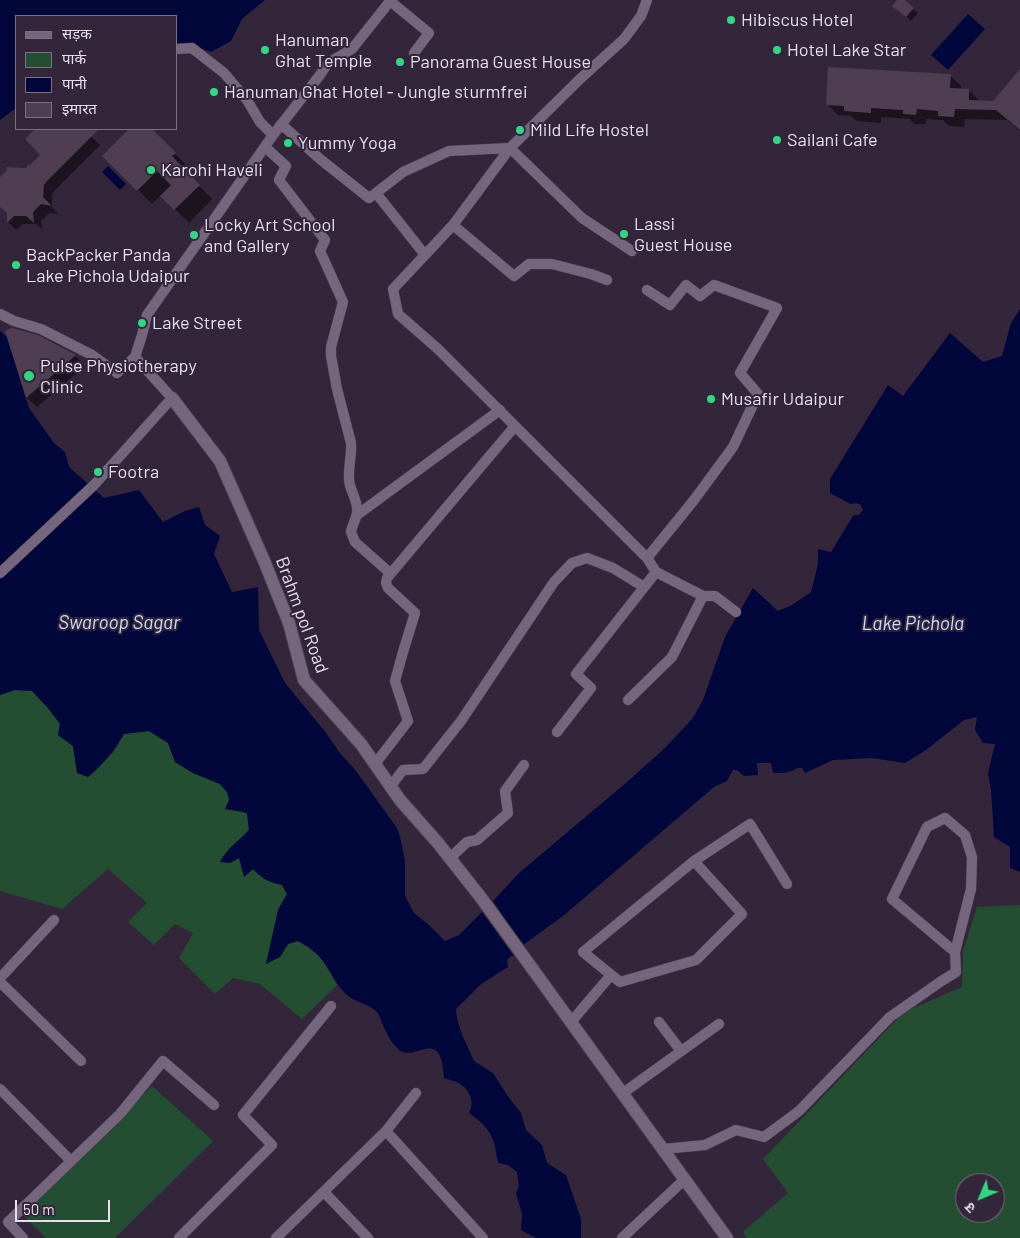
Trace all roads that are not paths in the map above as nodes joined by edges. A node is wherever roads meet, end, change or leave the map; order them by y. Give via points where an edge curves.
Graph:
1 (391, 0) edge
2 (647, 0) edge
3 (178, 48) edge
4 (414, 53) dead end
5 (281, 124) junction
6 (273, 135) junction
7 (265, 147) junction
8 (510, 148) junction
9 (376, 194) junction
10 (454, 225) junction
11 (632, 251) dead end
12 (425, 255) junction
13 (607, 280) dead end
14 (647, 290) dead end
15 (0, 314) edge
16 (135, 357) junction
17 (172, 398) junction
18 (500, 410) junction
19 (515, 426) junction
20 (357, 515) junction
21 (646, 558) junction
22 (656, 572) junction
23 (0, 573) edge
24 (390, 573) junction
25 (644, 588) junction
26 (703, 596) junction
27 (736, 612) dead end
28 (628, 700) dead end
29 (557, 732) dead end
30 (375, 764) junction
31 (524, 766) dead end
32 (390, 786) junction
33 (450, 858) junction
34 (694, 861) junction
35 (787, 884) dead end
36 (54, 920) dead end
37 (956, 952) junction
38 (611, 975) junction
39 (0, 980) edge
40 (331, 1006) dead end
41 (571, 1022) junction
42 (659, 1022) dead end
43 (719, 1024) dead end
44 (681, 1051) junction
45 (81, 1061) dead end
46 (0, 1089) edge
47 (416, 1093) dead end
48 (623, 1093) junction
49 (214, 1105) dead end
50 (386, 1131) junction
51 (663, 1149) junction
52 (71, 1161) junction
53 (685, 1179) junction
54 (324, 1192) junction
55 (4, 1225) edge
56 (23, 1238) edge
57 (179, 1238) edge
58 (276, 1238) edge
59 (368, 1238) edge
60 (483, 1238) edge
61 (622, 1238) edge
62 (727, 1238) edge

1 - 4 street via 429,33
1 - 5 street via 352,49 328,63
2 - 8 street via 624,39
3 - 6 street via 192,48 224,73
5 - 6 street
5 - 9 street via 320,160 370,198
6 - 7 street
7 - 16 street via 147,315
7 - 20 street via 286,166 279,180 325,240 320,251 343,302 331,356 351,444 348,476
8 - 9 street via 449,151 403,172
8 - 10 street
8 - 11 street via 582,218
9 - 12 street
10 - 12 street
10 - 13 street via 514,276 530,264 552,264
12 - 18 street via 392,289 398,314
14 - 21 street via 670,305 686,285 700,296 714,285 776,308 740,373 758,394 733,447
15 - 16 street via 41,328 92,355 117,373
16 - 17 street
17 - 23 street via 94,485
17 - 30 street, Brahm pol Road via 220,461 289,623 304,680
18 - 19 street
18 - 20 street
19 - 21 street
19 - 24 street
20 - 24 street via 352,537
21 - 22 street
22 - 25 street
22 - 26 street
24 - 30 street via 386,583 388,588 415,613 396,681 408,721
25 - 29 street via 576,674 591,688
25 - 32 street via 613,568 587,558 572,563 554,582 461,721 423,770 403,770
26 - 27 street via 715,596
26 - 28 street via 672,657
30 - 32 street, Brahm pol Road
31 - 33 street via 504,791 508,813
32 - 33 street, Brahm pol Road
33 - 41 street, Brahm pol Road
34 - 35 street via 750,824
34 - 38 street via 583,952
34 - 38 street via 742,914 696,960 620,982
36 - 39 street
37 - 37 street via 892,898 927,827 945,818 964,835 972,857 971,889
37 - 51 street via 956,972 890,1017 799,1111 764,1137 736,1130 705,1145
38 - 41 street
39 - 45 street
40 - 57 street via 243,1115 272,1145
41 - 48 street, Brahm pol Road
42 - 44 street
43 - 44 street
44 - 48 street
46 - 52 street
47 - 50 street
48 - 51 street, Brahm pol Road
49 - 52 street via 163,1061 120,1114
50 - 54 street
50 - 60 street
51 - 53 street, Brahm pol Road
52 - 55 street
53 - 61 street
53 - 62 street, Brahm pol Road
54 - 58 street
54 - 59 street
55 - 56 street

